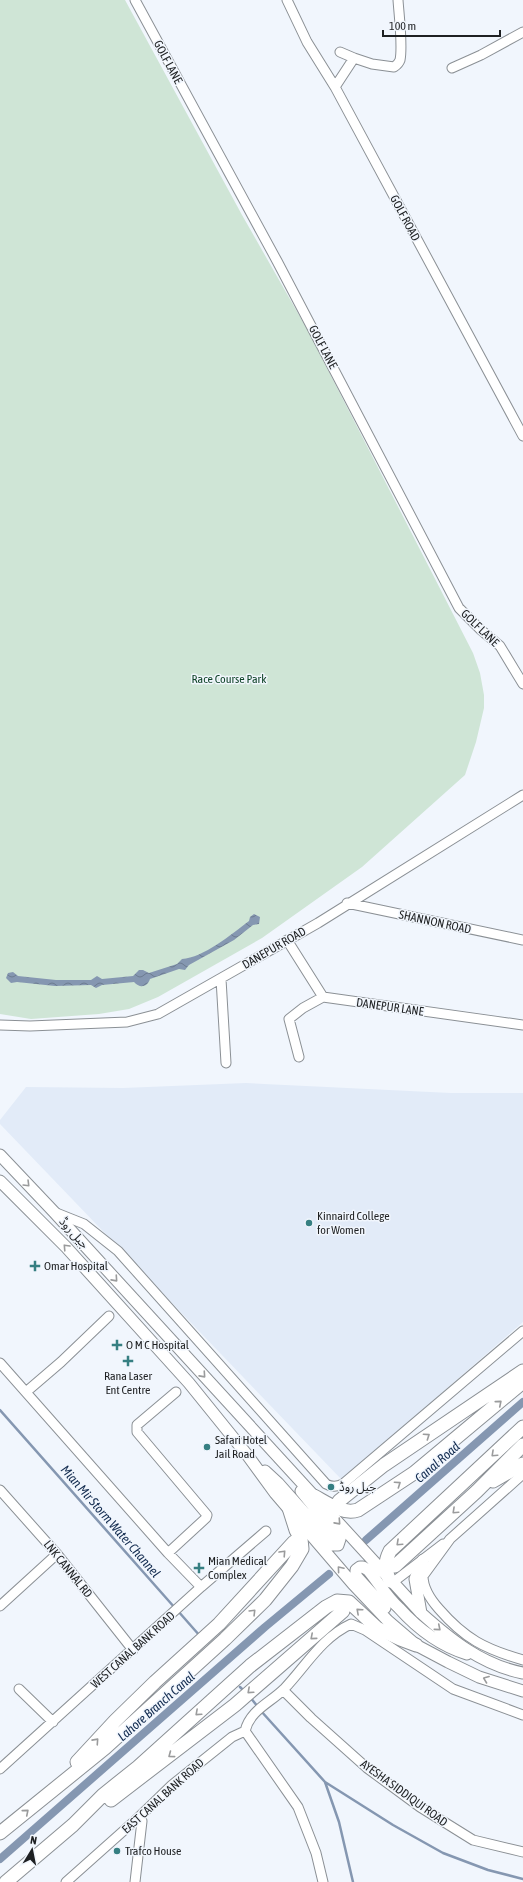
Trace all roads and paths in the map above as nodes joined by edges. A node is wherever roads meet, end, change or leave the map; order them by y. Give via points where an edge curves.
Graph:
1 (135, 0) edge
2 (287, 0) edge
3 (398, 0) edge
4 (523, 32) edge
5 (340, 52) dead end
6 (354, 58) junction
7 (452, 68) dead end
8 (335, 87) junction
9 (523, 436) edge
10 (523, 684) edge
11 (523, 795) edge
12 (347, 903) junction
13 (287, 940) junction
14 (523, 940) edge
15 (221, 979) junction
16 (322, 997) junction
17 (0, 1025) edge
18 (523, 1025) edge
19 (299, 1057) dead end
20 (226, 1063) dead end
21 (2, 1159) edge
22 (0, 1181) edge
23 (54, 1212) junction
24 (109, 1316) dead end
25 (523, 1331) edge
26 (0, 1362) edge
27 (523, 1371) edge
28 (523, 1382) edge
29 (26, 1392) junction
30 (176, 1392) dead end
31 (523, 1427) edge
32 (523, 1445) edge
33 (248, 1456) junction
34 (523, 1464) edge
35 (287, 1465) junction
36 (523, 1474) edge
37 (0, 1490) edge
38 (477, 1490) junction
39 (314, 1496) junction
40 (339, 1501) dead end
41 (289, 1508) junction
42 (266, 1532) dead end
43 (450, 1539) junction
44 (294, 1542) dead end
45 (168, 1553) junction
46 (57, 1554) junction
47 (423, 1560) junction
48 (395, 1566) dead end
49 (391, 1582) junction
50 (201, 1587) junction
51 (0, 1606) edge
52 (343, 1611) dead end
53 (421, 1613) junction
54 (402, 1635) junction
55 (416, 1645) junction
56 (133, 1650) junction
57 (479, 1658) junction
58 (523, 1660) edge
59 (523, 1673) edge
60 (19, 1689) dead end
61 (523, 1691) edge
62 (279, 1692) junction
63 (523, 1715) edge
64 (52, 1722) junction
65 (245, 1731) junction
66 (0, 1770) edge
67 (51, 1790) junction
68 (139, 1817) junction
69 (73, 1825) junction
70 (0, 1833) edge
71 (523, 1852) edge
72 (6, 1882) edge
73 (66, 1882) edge
74 (134, 1882) edge
75 (323, 1882) edge

1 - 10 street, GOLF LANE via 277,261 459,608 500,646
2 - 8 street, GOLF ROAD via 307,42
3 - 6 street via 398,64 394,67
4 - 7 street
5 - 6 street
6 - 8 street
8 - 9 street, GOLF ROAD
11 - 12 street, DANEPUR ROAD
12 - 13 street, DANEPUR ROAD
12 - 14 street, SHANNON ROAD
13 - 15 street, DANEPUR ROAD
13 - 16 street
15 - 17 street, DANEPUR ROAD via 158,1014 143,1019 96,1024
15 - 20 street
16 - 18 street, DANEPUR LANE
16 - 19 street via 290,1019
21 -> 23 main road, جیل روڈ
33 -> 22 main road, جیل روڈ via 189,1383 119,1305
23 - 25 street via 84,1224 118,1251 329,1486 343,1484
23 -> 35 main road, جیل روڈ
24 - 29 street
26 - 29 street
40 -> 27 highway via 384,1465
39 -> 28 highway via 339,1509 350,1512 358,1510 414,1473
29 - 45 street
30 - 45 street via 137,1425 136,1429 207,1515
31 -> 49 highway via 390,1551 385,1570
32 - 38 highway
33 - 35 main road via 278,1483 332,1545 338,1545 340,1538 293,1480
33 - 41 main road, جیل روڈ
34 - 38 highway
35 - 39 main road, جیل روڈ
36 - 43 street
37 - 46 street, LNK CANNAL RD
38 -> 48 highway
39 -> 49 main road, جیل روڈ
54 -> 41 main road, جیل روڈ via 353,1584
67 -> 41 highway via 105,1748 266,1600 302,1549
42 - 50 street, WEST CANAL BANK ROAD
43 - 47 street
43 - 58 street via 424,1573 424,1584 432,1599 451,1622 471,1640 507,1656
67 -> 44 highway via 115,1721 219,1624
45 - 50 street
46 - 51 street
46 - 56 street, LNK CANNAL RD
47 - 49 street
47 - 53 main road via 415,1579
49 - 53 main road, جیل روڈ
50 - 56 street, WEST CANAL BANK ROAD
52 -> 69 highway via 235,1705 108,1802
53 -> 57 main road, جیل روڈ via 449,1638
54 - 55 main road, جیل روڈ
54 - 57 main road via 388,1611 356,1576 356,1570 360,1567 368,1570 398,1608 420,1628 453,1650
61 -> 55 main road, جیل روڈ via 479,1677
55 -> 69 highway via 377,1628 349,1602 337,1601 250,1666 138,1768 103,1795
56 - 64 street, WEST CANAL BANK ROAD
57 - 59 main road, جیل روڈ
60 - 64 street
62 - 63 street via 320,1646 340,1629 351,1624 365,1630 453,1689
62 - 65 street via 255,1712 247,1722
62 - 71 street, AYESHA SIDDIQUI ROAD via 367,1768 420,1807 473,1840
64 - 66 street, WEST CANAL BANK ROAD
65 - 68 street, EAST CANAL BANK ROAD via 232,1737 178,1780
65 - 75 street via 298,1807 316,1853
70 -> 67 highway
68 - 73 street, EAST CANAL BANK ROAD
68 - 74 street via 142,1821
69 - 72 highway

